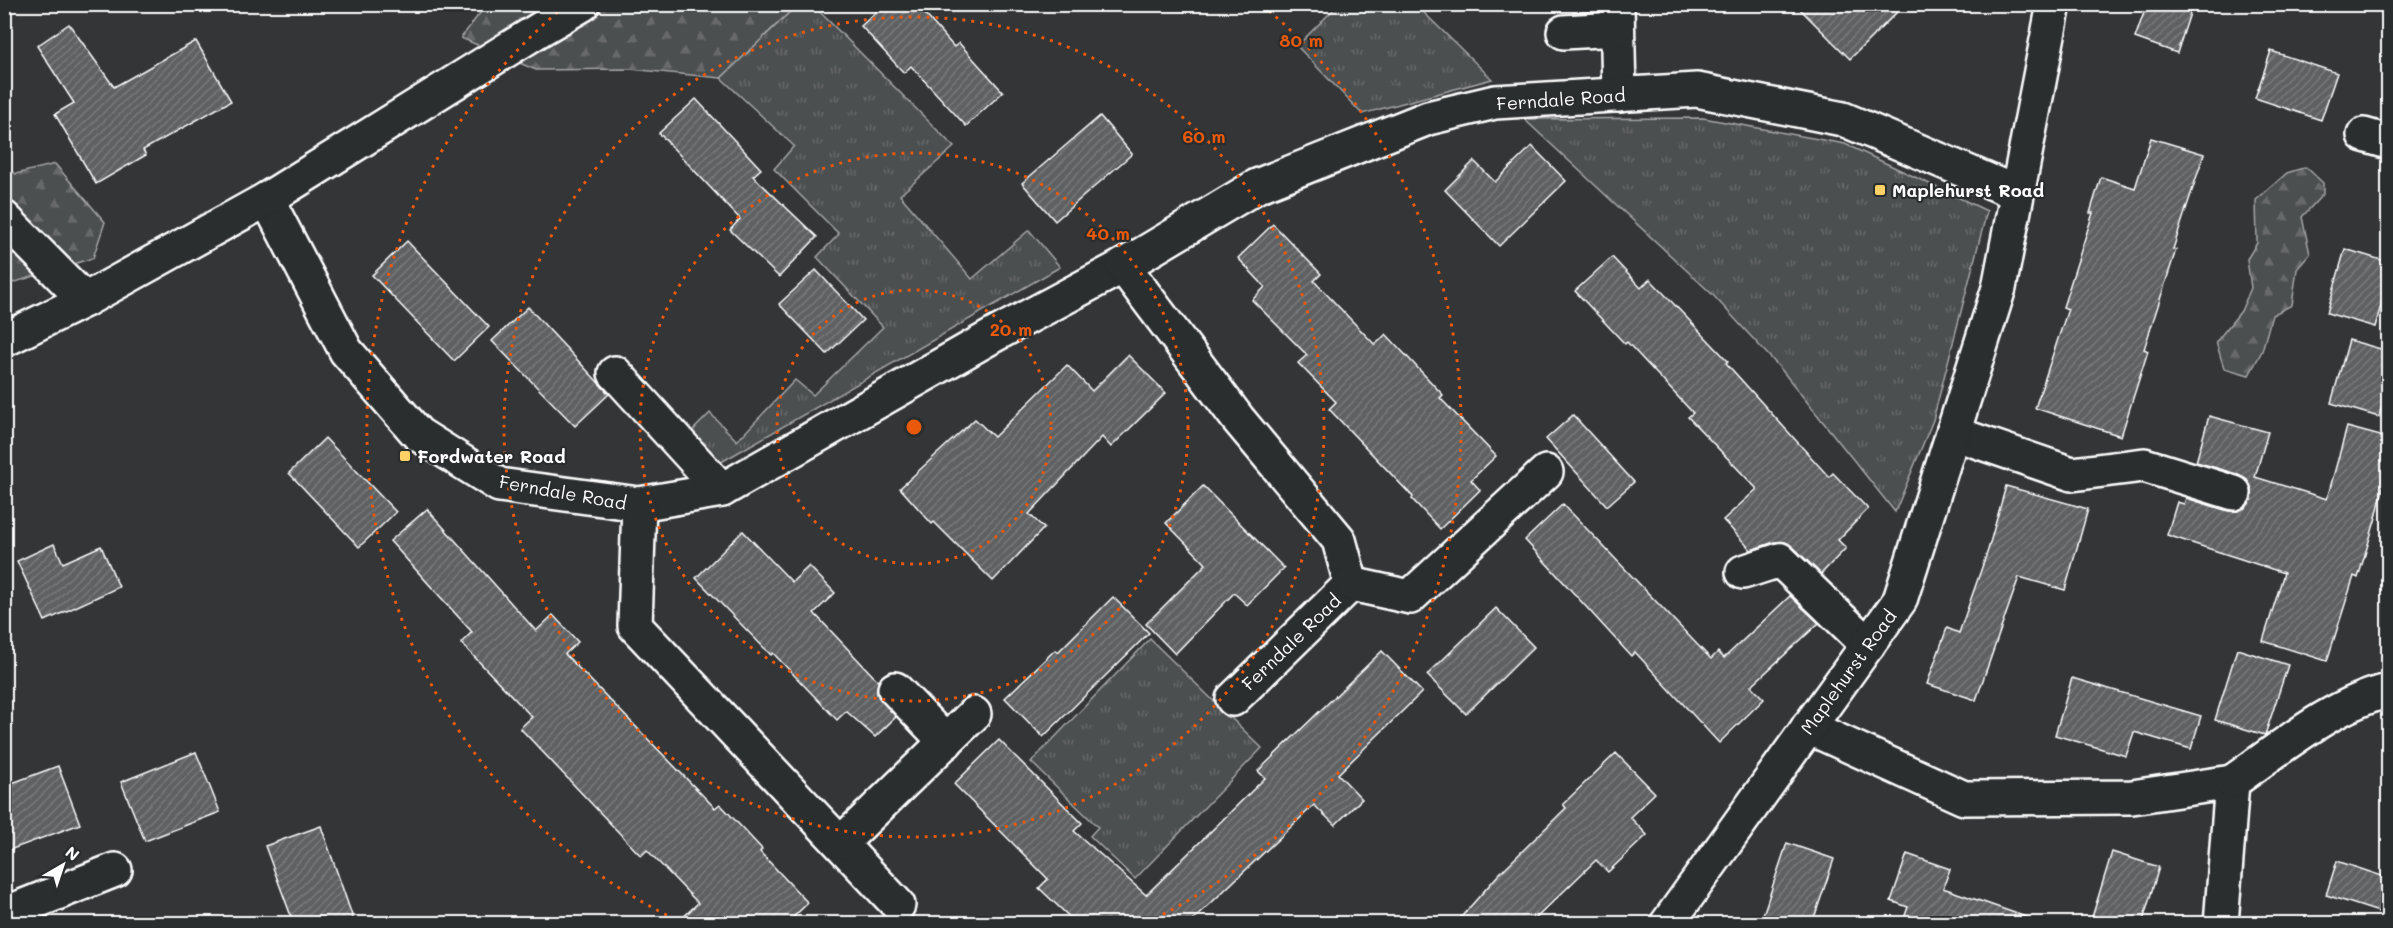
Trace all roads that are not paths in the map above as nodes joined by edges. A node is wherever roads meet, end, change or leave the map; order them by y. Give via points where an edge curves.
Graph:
1 (583, 4) edge
2 (2054, 4) edge
3 (1617, 17) edge
4 (1564, 32) dead end
5 (1619, 95) junction
6 (2017, 194) junction
7 (267, 199) junction
8 (4, 218) edge
9 (1123, 266) junction
10 (85, 300) junction
11 (4, 340) edge
12 (615, 374) dead end
13 (1953, 433) junction
14 (1546, 472) dead end
15 (723, 490) junction
16 (2234, 493) dead end
17 (639, 504) junction
18 (1743, 572) dead end
19 (1351, 584) junction
20 (1868, 645) junction
21 (895, 689) dead end
22 (2388, 691) edge
23 (1233, 699) dead end
24 (974, 714) dead end
25 (1808, 727) junction
26 (946, 742) junction
27 (2232, 782) junction
28 (841, 843) junction
29 (115, 870) dead end
30 (898, 905) dead end
31 (4, 914) edge
32 (2221, 917) edge
33 (1667, 924) edge

1 - 7 street
2 - 6 street, Maplehurst Road
3 - 4 street
3 - 5 street
5 - 6 street, Ferndale Road via 1696,90 1843,119
5 - 9 street, Ferndale Road via 1495,102 1428,118 1257,186
6 - 13 street, Maplehurst Road via 1999,288
7 - 10 street
7 - 17 street, Ferndale Road via 346,351 418,434 500,485
8 - 10 street
9 - 15 street, Ferndale Road
9 - 19 street, Ferndale Road via 1238,419 1339,540
10 - 11 street
12 - 15 street
13 - 16 street via 2072,474 2144,465
13 - 20 street, Maplehurst Road via 1900,600
14 - 19 street via 1410,597
15 - 17 street, Ferndale Road
17 - 28 street via 635,626
18 - 20 street via 1780,560
19 - 23 street, Ferndale Road
20 - 25 street, Maplehurst Road
21 - 26 street
22 - 27 street via 2325,719
24 - 26 street
25 - 27 street via 1964,798 2132,796
25 - 33 street, Maplehurst Road
26 - 28 street
27 - 32 street
28 - 30 street
29 - 31 street

